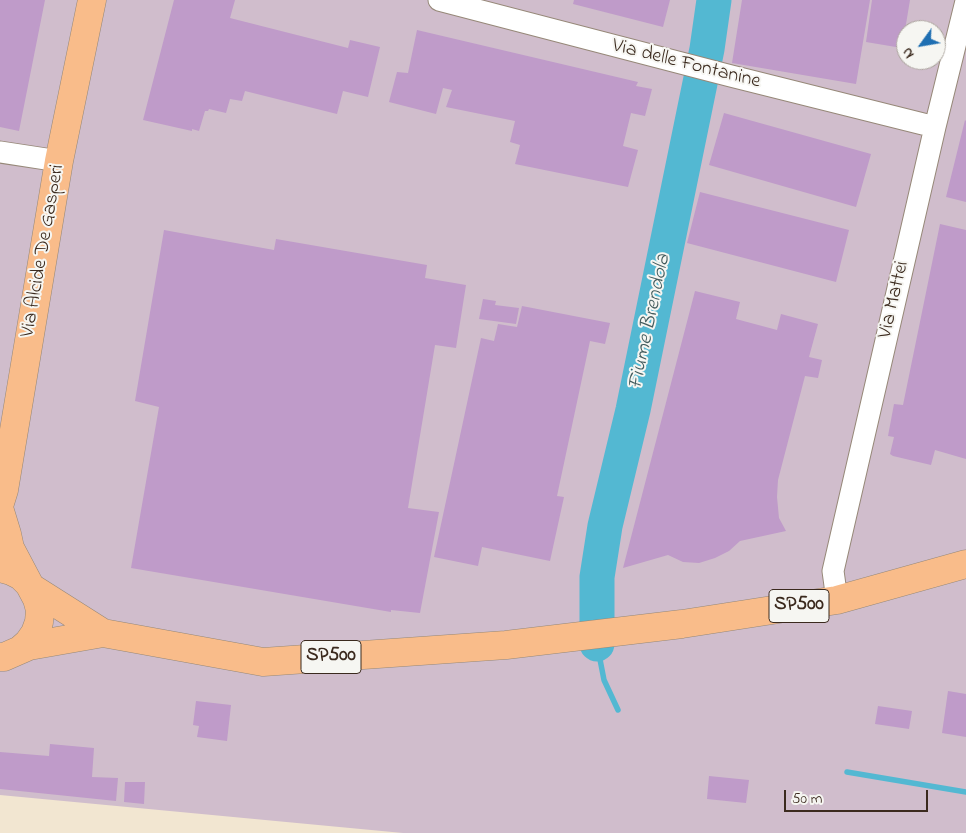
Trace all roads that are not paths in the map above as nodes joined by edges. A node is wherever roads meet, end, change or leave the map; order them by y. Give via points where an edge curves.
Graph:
1 (92, 0) edge
2 (439, 0) edge
3 (966, 1) edge
4 (935, 127) junction
5 (0, 152) edge
6 (59, 161) junction
7 (0, 503) edge
8 (0, 510) edge
9 (966, 564) edge
10 (0, 568) edge
11 (31, 586) junction
12 (837, 600) junction
13 (103, 634) junction
14 (10, 653) edge

1 - 6 main road, Via Alcide De Gasperi
2 - 4 street, Via delle Fontanine
3 - 4 street, Via Mattei
4 - 12 street, Via Mattei via 833,571
5 - 6 street
6 - 7 main road, Via Alcide De Gasperi
8 - 11 main road via 10,548
9 - 12 main road, SP500
10 - 11 main road, SP500 via 21,576
11 - 13 main road, SP500
11 - 14 main road, SP500 via 40,610 35,633 28,642
12 - 13 main road, SP500 via 682,624 506,645 263,662
13 - 14 main road, SP500 via 29,646

